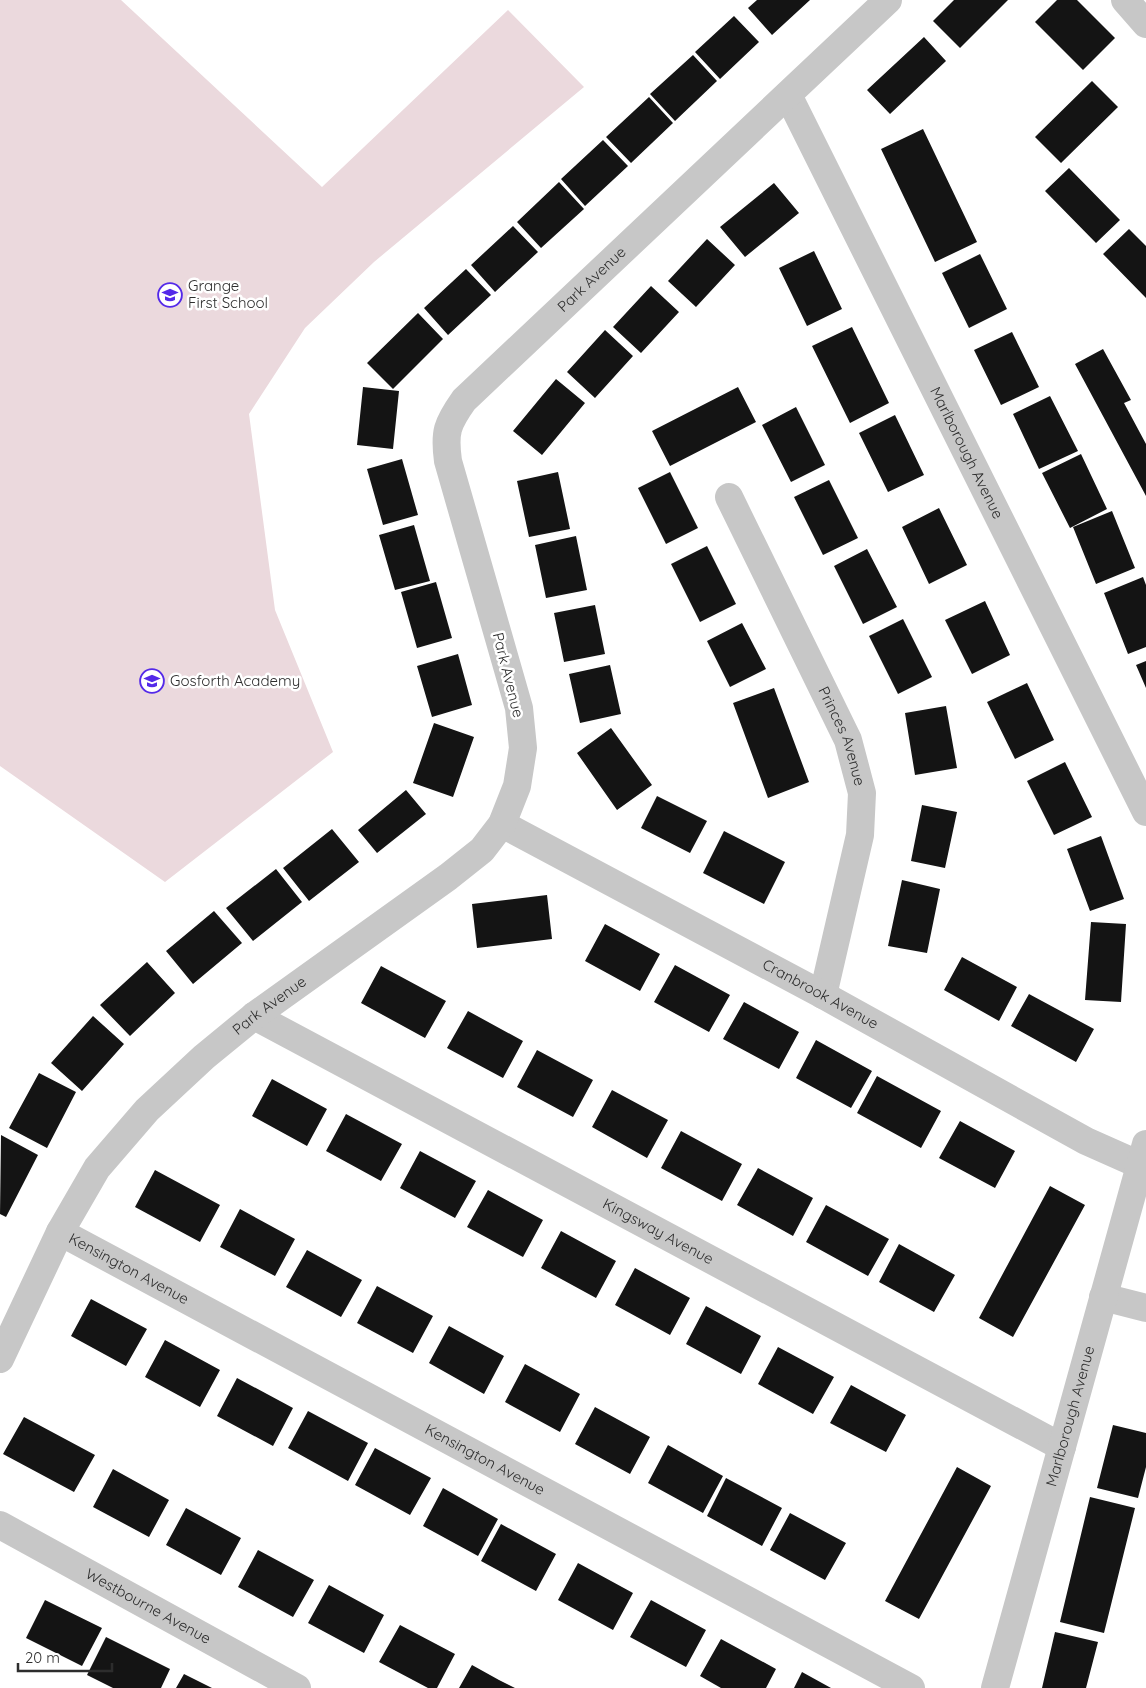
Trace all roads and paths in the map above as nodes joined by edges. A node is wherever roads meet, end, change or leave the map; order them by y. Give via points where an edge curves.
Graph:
1 (888, 0) edge
2 (1125, 0) edge
3 (1146, 24) edge
4 (788, 95) junction
5 (729, 496) dead end
6 (1146, 812) edge
7 (502, 824) junction
8 (823, 995) junction
9 (254, 1016) junction
10 (1143, 1155) edge
11 (60, 1232) junction
12 (1104, 1297) junction
13 (1146, 1308) edge
14 (0, 1359) edge
15 (1062, 1447) junction
16 (0, 1525) edge
17 (297, 1688) edge
18 (911, 1688) edge
19 (995, 1688) edge

1 - 4 street, Park Avenue
2 - 3 street
4 - 6 street, Marlborough Avenue
4 - 7 street, Park Avenue via 464,400 450,419 446,440 448,461 519,708 523,748 517,786
5 - 8 street, Princes Avenue via 848,740 862,793 860,835
7 - 8 street, Cranbrook Avenue
7 - 9 street, Park Avenue via 482,850 448,877
8 - 10 street, Cranbrook Avenue via 1086,1141
9 - 11 street, Park Avenue via 147,1110 97,1168
9 - 15 street, Kingsway Avenue
10 - 12 street, Marlborough Avenue
11 - 14 street, Park Avenue
11 - 18 street, Kensington Avenue
12 - 13 street
12 - 15 street, Marlborough Avenue
15 - 19 street, Marlborough Avenue
16 - 17 street, Westbourne Avenue

